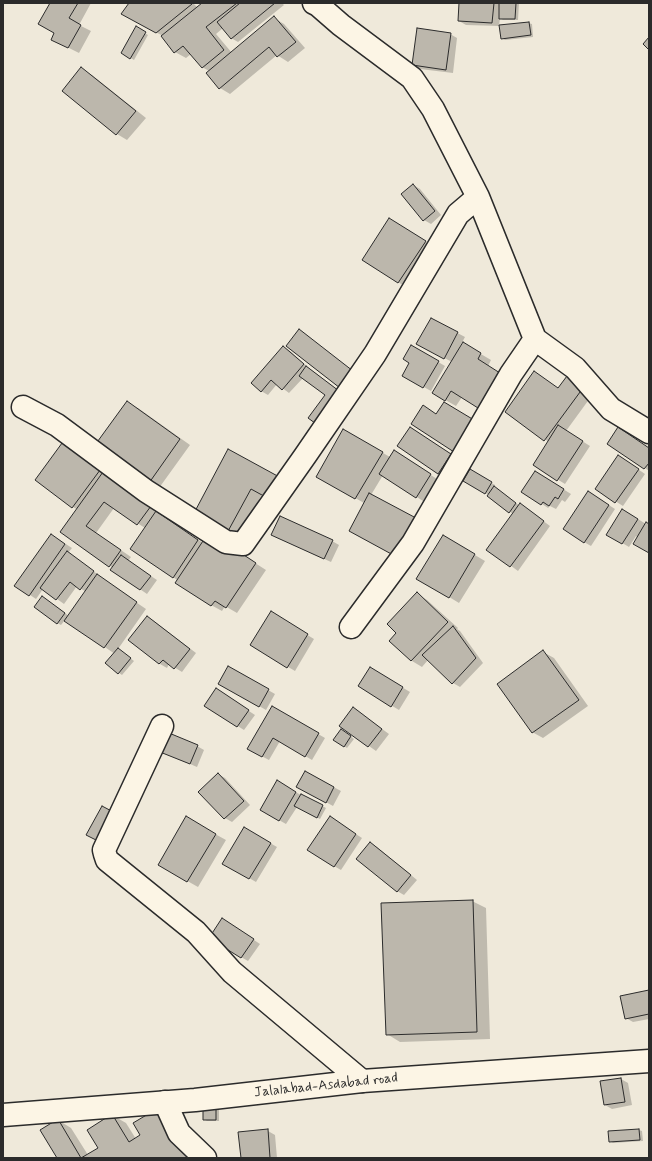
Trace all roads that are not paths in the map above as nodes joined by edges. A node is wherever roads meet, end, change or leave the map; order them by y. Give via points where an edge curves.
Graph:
1 (314, 3) edge
2 (478, 197) junction
3 (535, 339) junction
4 (24, 407) dead end
5 (649, 432) edge
6 (351, 627) dead end
7 (162, 726) dead end
8 (649, 1061) edge
9 (362, 1081) junction
10 (165, 1102) junction
11 (3, 1114) edge
12 (205, 1158) edge

1 - 2 street via 412,78 433,109
2 - 3 street
2 - 4 street via 458,214 375,354 243,544 226,542 146,491 57,426
3 - 5 street via 575,368 611,409
3 - 6 street via 507,381 413,543
7 - 9 street via 104,850 107,860 196,932 232,972
8 - 9 street, Jalalabad-Asdabad road
9 - 10 street, Jalalabad-Asdabad road
10 - 11 street, Jalalabad-Asdabad road
10 - 12 street via 179,1133

